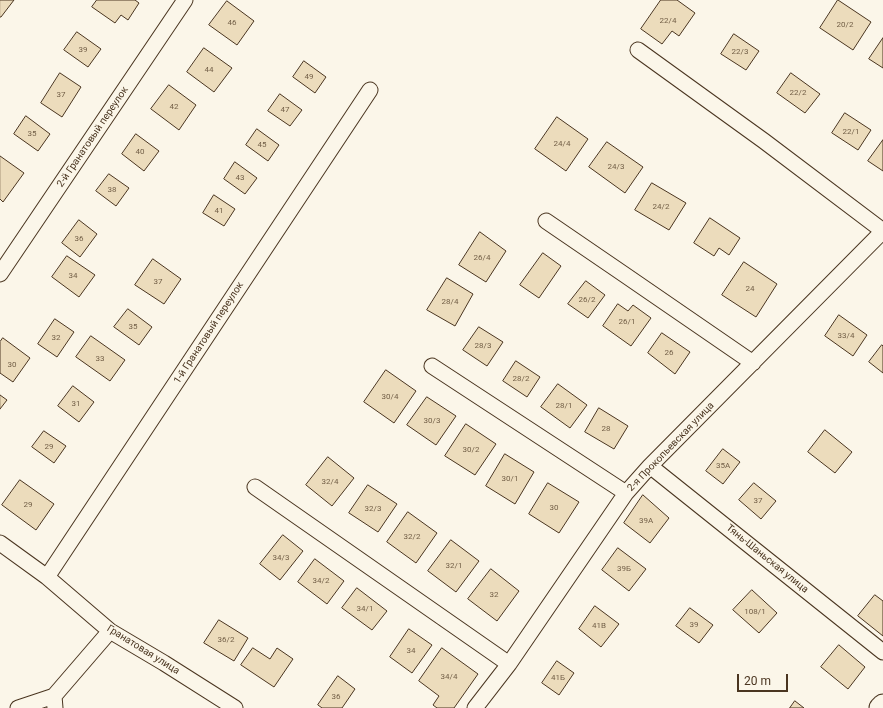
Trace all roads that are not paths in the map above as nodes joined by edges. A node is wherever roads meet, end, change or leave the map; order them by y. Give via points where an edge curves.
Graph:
1 (185, 0) edge
2 (638, 50) dead end
3 (370, 90) dead end
4 (546, 221) dead end
5 (883, 231) edge
6 (0, 274) edge
7 (753, 363) junction
8 (432, 366) dead end
9 (650, 466) junction
10 (255, 487) dead end
11 (626, 493) junction
12 (0, 543) edge
13 (48, 577) junction
14 (110, 631) junction
15 (883, 652) edge
16 (509, 664) junction
17 (55, 702) edge
18 (883, 705) edge
19 (18, 708) edge
20 (235, 708) edge
21 (475, 708) edge
22 (880, 708) edge

1 - 6 street, 2-й Гранатовый переулок
2 - 5 street
3 - 13 street, 1-й Гранатовый переулок
4 - 7 street
5 - 7 street, 2-я Прокопьевская улица
7 - 9 street, 2-я Прокопьевская улица
8 - 11 street
9 - 11 street, 2-я Прокопьевская улица
9 - 15 street, Тянь-Шаньская улица
10 - 16 street
11 - 16 street, 2-я Прокопьевская улица
12 - 13 street, Гранатовая улица
13 - 14 street, Гранатовая улица
14 - 17 street
14 - 20 street, Гранатовая улица
16 - 21 street, 2-я Прокопьевская улица
17 - 19 street
18 - 22 main road

